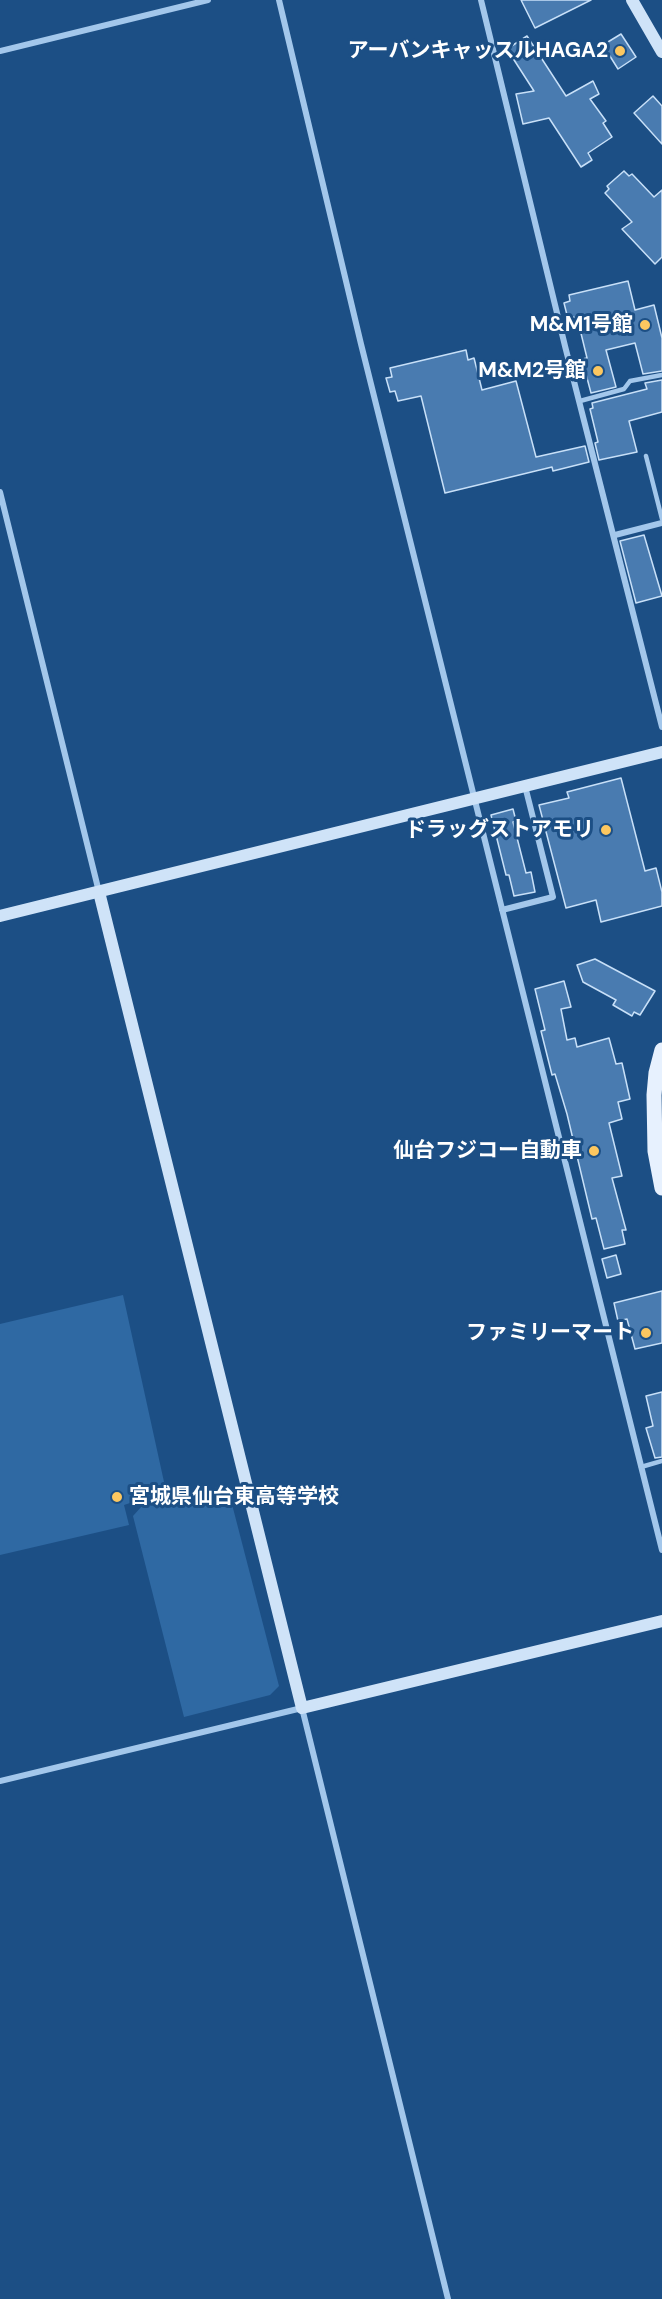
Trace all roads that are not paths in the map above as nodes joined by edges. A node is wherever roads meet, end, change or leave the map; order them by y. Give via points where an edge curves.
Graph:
1 (208, 0) edge
2 (279, 0) edge
3 (481, 0) edge
4 (632, 0) edge
5 (0, 51) edge
6 (662, 52) edge
7 (662, 375) edge
8 (580, 401) junction
9 (646, 456) dead end
10 (0, 492) edge
11 (662, 521) edge
12 (615, 535) junction
13 (662, 727) edge
14 (662, 752) edge
15 (525, 786) junction
16 (474, 798) junction
17 (99, 892) junction
18 (502, 910) junction
19 (0, 916) edge
20 (662, 1050) edge
21 (659, 1073) edge
22 (662, 1188) edge
23 (662, 1461) edge
24 (641, 1467) junction
25 (662, 1550) edge
26 (662, 1621) edge
27 (302, 1708) junction
28 (0, 1781) edge
29 (448, 2299) edge

1 - 5 street
2 - 16 street
3 - 8 street
4 - 6 street
7 - 8 lane via 630,381 624,389
8 - 12 street
9 - 11 lane
10 - 17 street
11 - 12 street
12 - 13 street
14 - 15 street
15 - 16 street
15 - 18 street via 553,897
16 - 17 street
16 - 18 street
17 - 19 street
17 - 27 street
18 - 24 street
20 - 21 main road
21 - 22 main road via 654,1095 655,1151
23 - 24 lane
24 - 25 street
26 - 27 street
27 - 28 street
27 - 29 street

